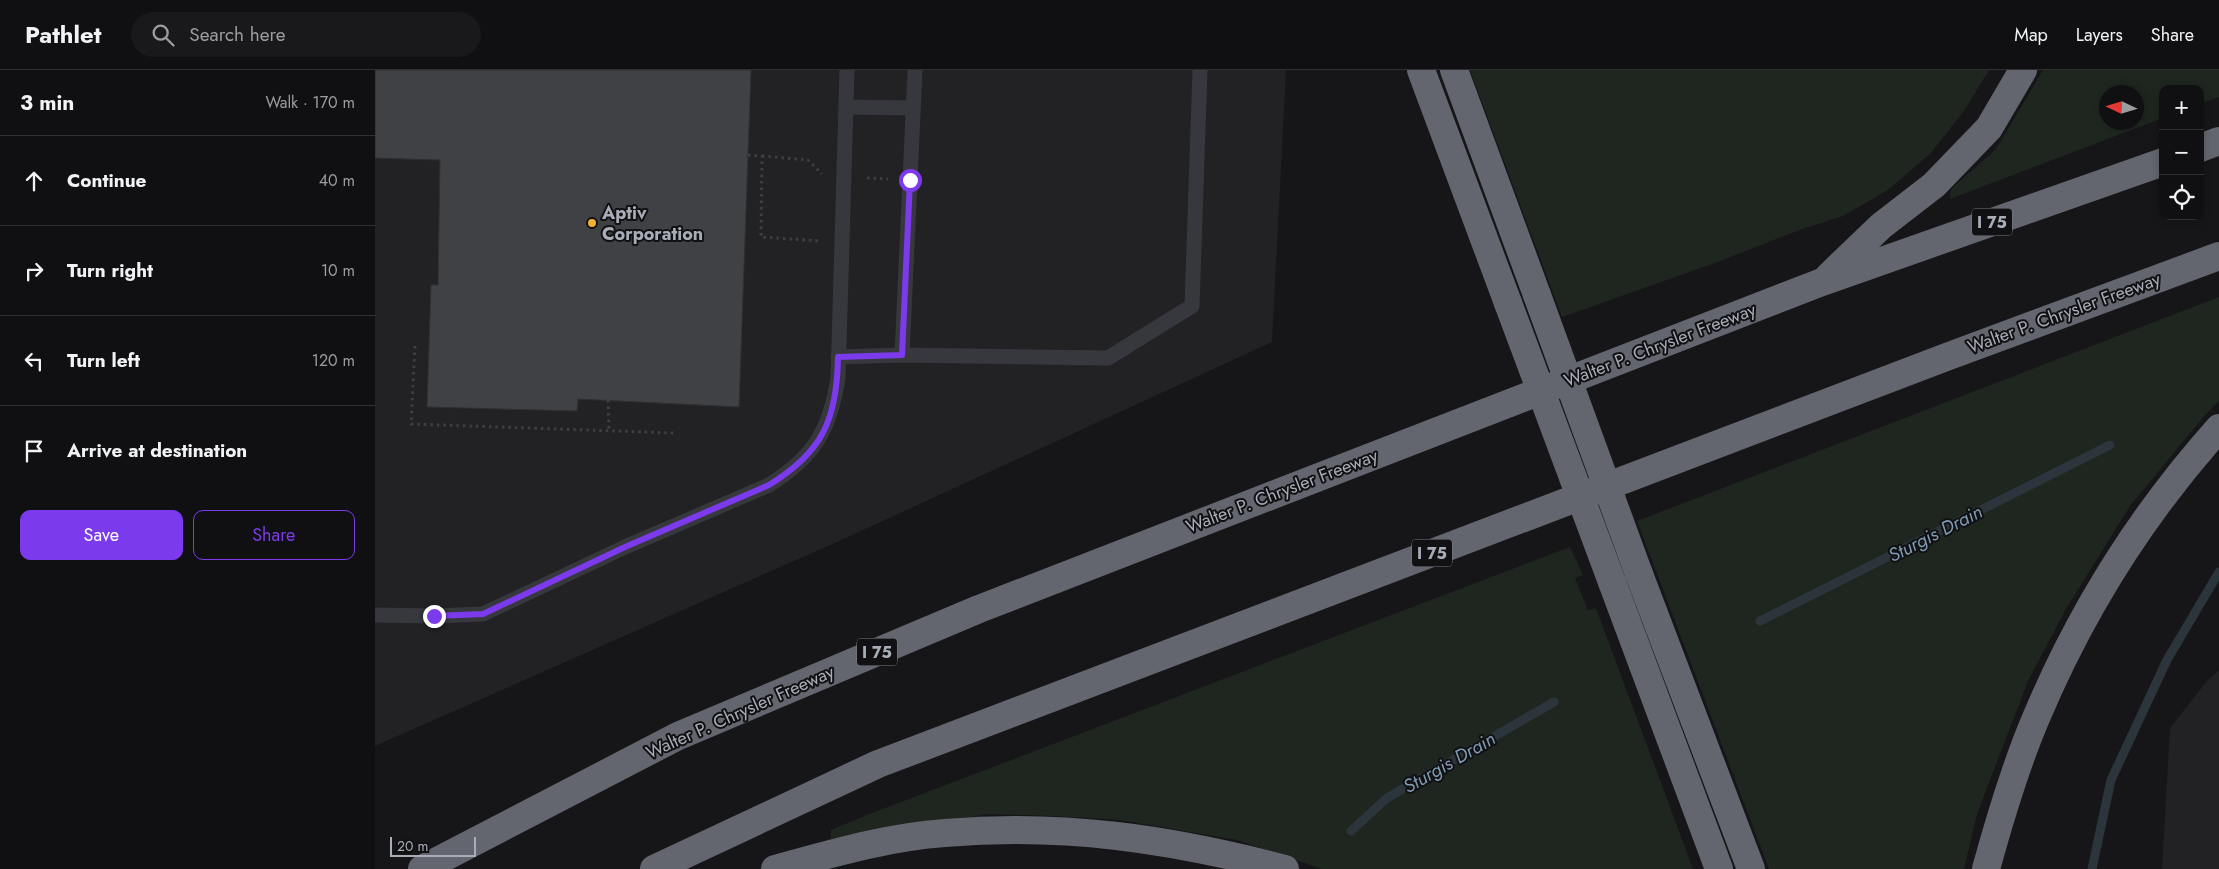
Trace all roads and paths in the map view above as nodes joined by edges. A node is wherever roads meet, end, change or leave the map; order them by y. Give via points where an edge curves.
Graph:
1 (847, 70) edge
2 (915, 70) edge
3 (1200, 70) edge
4 (1421, 70) edge
5 (1455, 70) edge
6 (2023, 70) edge
7 (846, 107) junction
8 (913, 108) junction
9 (2219, 141) edge
10 (2204, 147) edge
11 (748, 155) dead end
12 (762, 156) junction
13 (2159, 163) edge
14 (824, 177) dead end
15 (823, 241) dead end
16 (2219, 256) edge
17 (1822, 282) junction
18 (415, 346) dead end
19 (902, 355) junction
20 (838, 357) junction
21 (607, 400) dead end
22 (2219, 428) edge
23 (609, 431) junction
24 (674, 433) dead end
25 (375, 615) edge
26 (422, 869) edge
27 (654, 869) edge
28 (775, 869) edge
29 (1285, 869) edge
30 (1719, 869) edge
31 (1751, 869) edge
32 (1985, 869) edge

1 - 7 lane
2 - 8 lane
3 - 19 lane via 1192,306 1108,358
4 - 30 highway, bridge
5 - 31 highway, bridge via 1639,574
6 - 17 highway via 1989,128 1934,185 1881,226
7 - 8 lane
7 - 20 lane
8 - 19 lane
9 - 10 highway
11 - 12 path
12 - 14 path via 808,160
12 - 15 path via 761,237
13 - 17 highway, Walter P. Chrysler Freeway / I 75
16 - 27 highway, Walter P. Chrysler Freeway / I 75 via 1921,366 878,764
17 - 26 highway, Walter P. Chrysler Freeway / I 75 via 979,608 678,736
18 - 23 path via 411,424
19 - 20 lane
20 - 25 lane via 834,404 820,440 805,458 769,485 625,547 483,614
21 - 23 path
22 - 32 highway via 2183,469 2113,568 2060,664 2035,718
23 - 24 path
28 - 29 highway via 887,841 925,835 1053,830 1181,844

